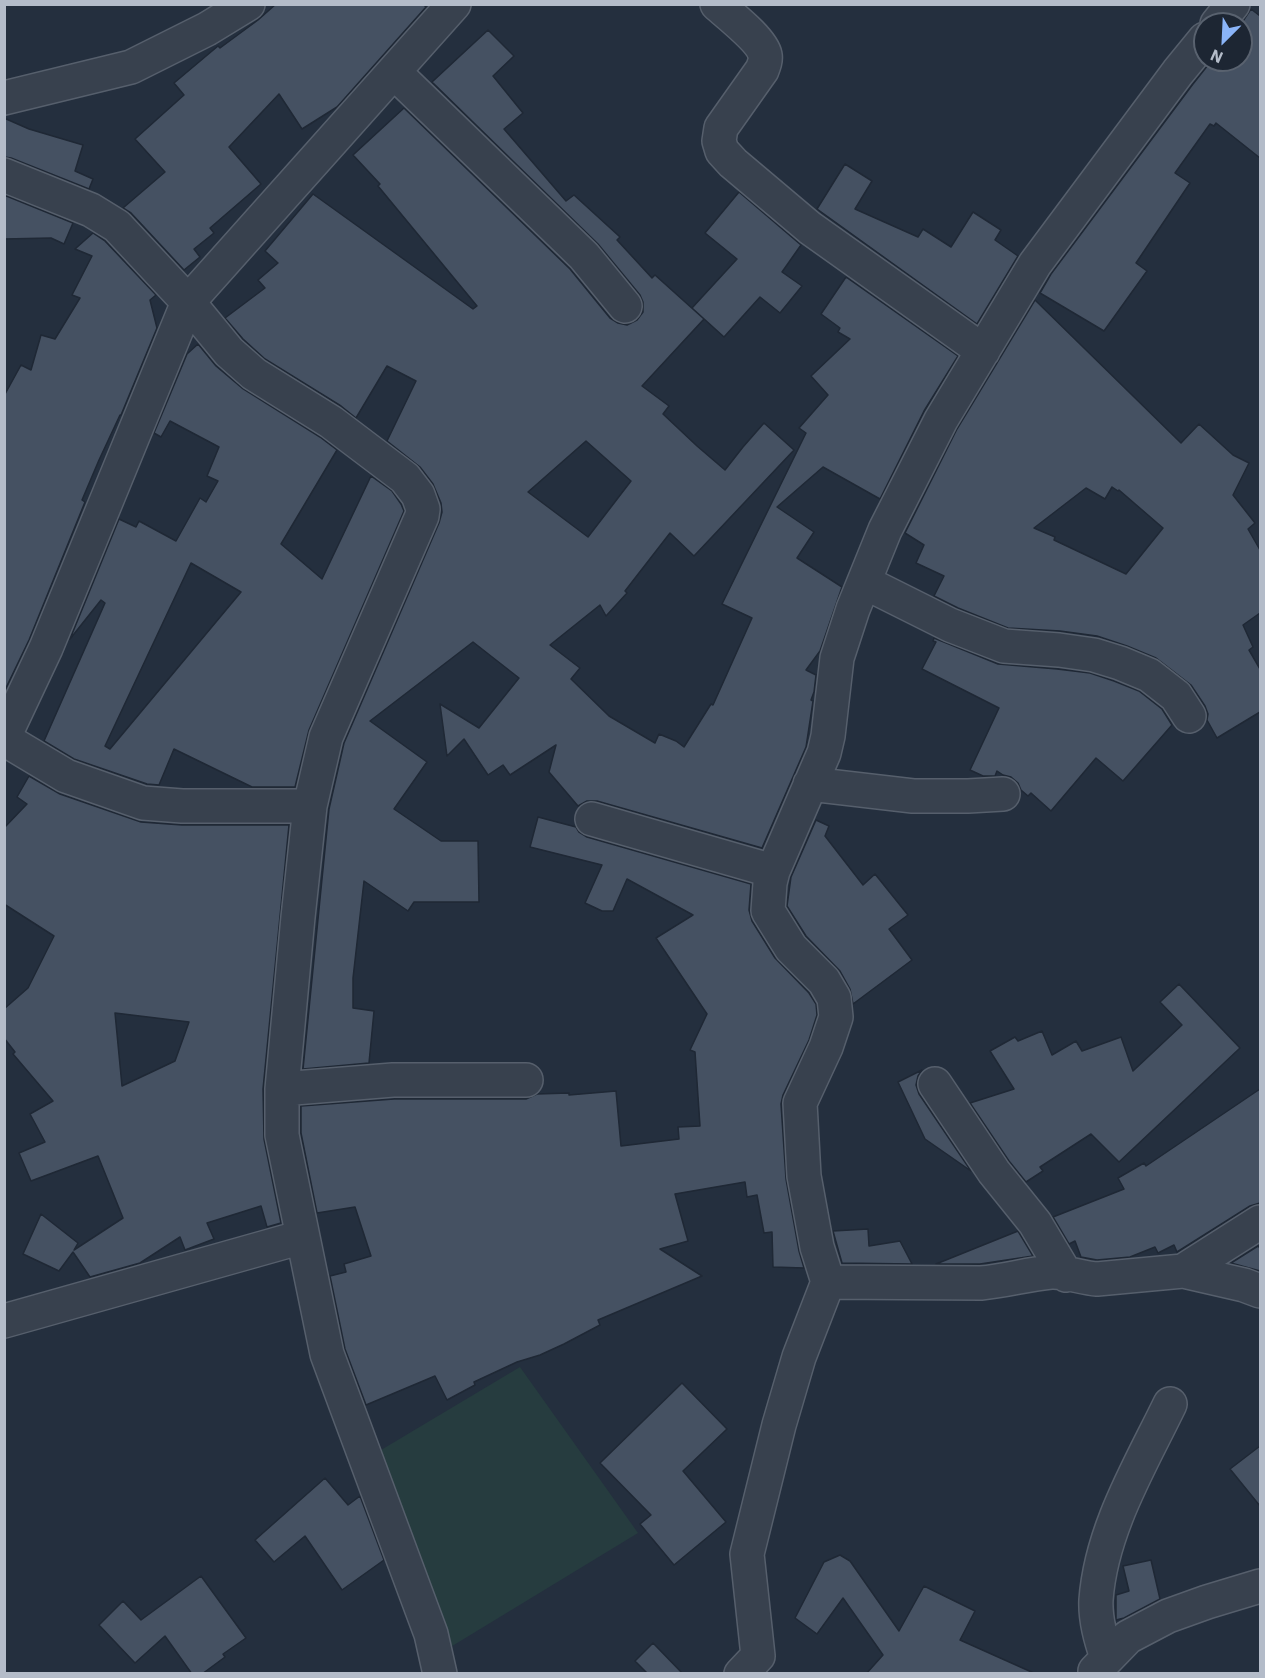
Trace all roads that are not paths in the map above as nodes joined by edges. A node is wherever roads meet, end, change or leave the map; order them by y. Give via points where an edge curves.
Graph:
1 (248, 4) edge
2 (454, 4) edge
3 (717, 4) edge
4 (1193, 54) edge
5 (394, 72) junction
6 (4, 98) edge
7 (4, 175) edge
8 (188, 302) junction
9 (625, 306) dead end
10 (982, 351) junction
11 (864, 582) junction
12 (1189, 716) dead end
13 (4, 738) edge
14 (810, 783) junction
15 (1003, 795) dead end
16 (310, 806) junction
17 (592, 819) dead end
18 (773, 871) junction
19 (526, 1080) dead end
20 (935, 1084) dead end
21 (282, 1089) junction
22 (1260, 1222) edge
23 (302, 1237) junction
24 (1183, 1270) junction
25 (1066, 1275) junction
26 (828, 1281) junction
27 (1260, 1291) edge
28 (4, 1321) edge
29 (1170, 1404) dead end
30 (1260, 1586) edge
31 (1100, 1666) edge
32 (440, 1674) edge
33 (741, 1674) edge

1 - 6 street via 131,67
2 - 5 street
3 - 10 street via 756,41 765,59 762,70 721,128 722,151 810,228
4 - 10 street via 1035,264
5 - 8 street
5 - 9 street via 584,256
7 - 8 street via 91,210 117,226
8 - 13 street via 46,648
8 - 16 street via 229,352 254,374 331,422 405,478 423,509 326,737
10 - 11 street via 941,420 885,530
11 - 12 street via 950,625 1004,646 1082,653 1120,663 1149,675 1176,696
11 - 14 street via 837,658 828,736
13 - 16 street via 66,776 143,803
14 - 15 street via 913,796
14 - 18 street
16 - 21 street
17 - 18 street
18 - 26 street via 768,911 791,948 824,981 834,998 836,1017 800,1103 804,1176 817,1247
19 - 21 street via 393,1080
20 - 25 street via 994,1172 1035,1223
21 - 23 street via 282,1135
22 - 24 street
23 - 28 street
23 - 32 street via 327,1354 431,1634
24 - 25 street via 1097,1279
24 - 27 street
25 - 26 street via 1053,1272 981,1283
26 - 33 street via 799,1357 747,1554 758,1656
29 - 31 street via 1119,1509 1102,1563 1096,1602
30 - 31 street via 1168,1616 1128,1637

